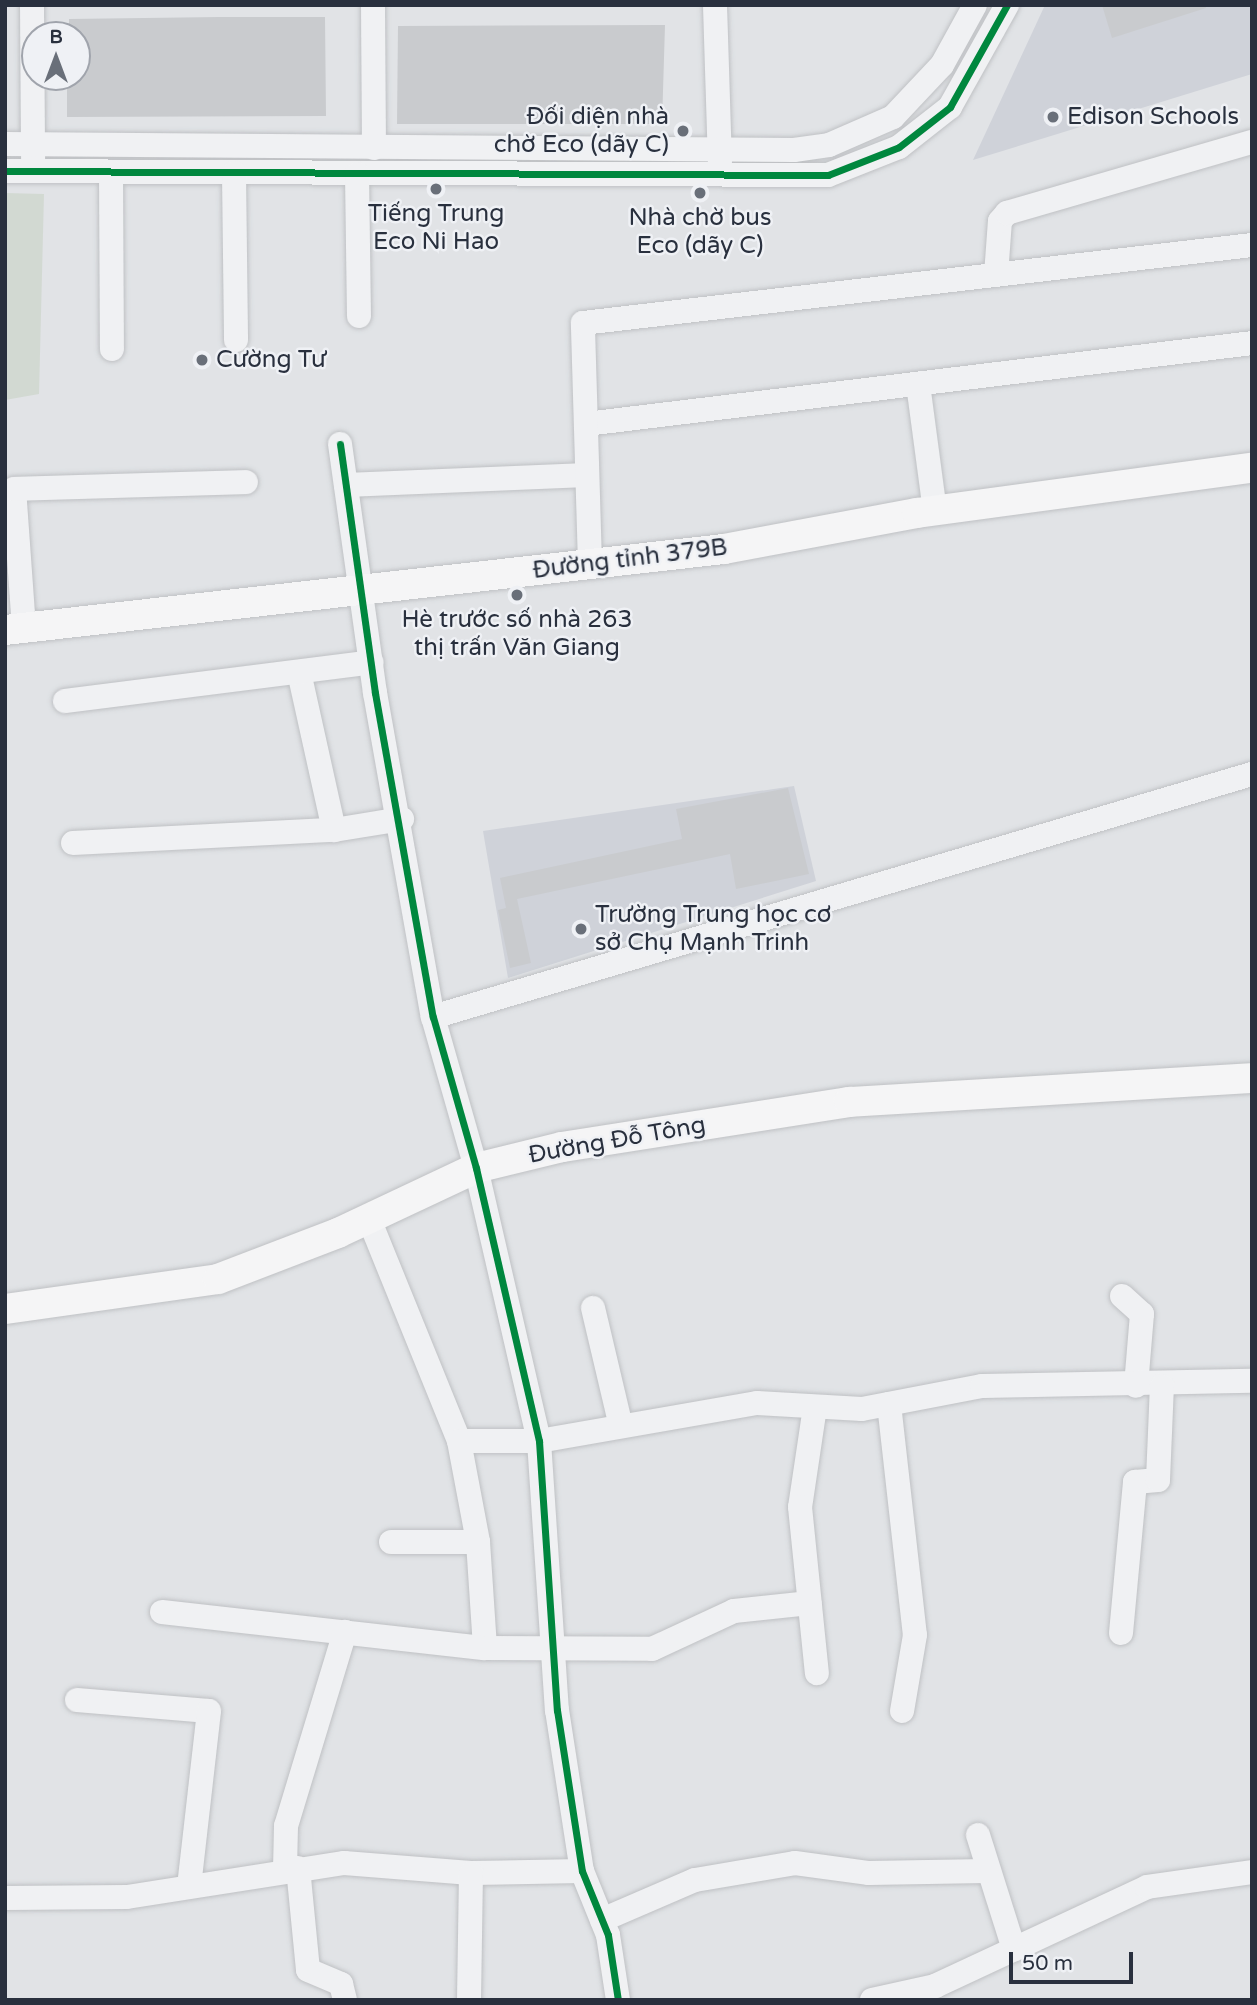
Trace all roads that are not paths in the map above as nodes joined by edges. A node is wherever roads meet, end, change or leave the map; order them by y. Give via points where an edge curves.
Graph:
1 (32, 5) edge
2 (373, 5) edge
3 (715, 5) edge
4 (975, 5) edge
5 (1007, 5) edge
6 (1252, 142) edge
7 (5, 144) edge
8 (33, 144) junction
9 (374, 148) junction
10 (720, 151) junction
11 (5, 171) edge
12 (33, 172) junction
13 (111, 172) junction
14 (234, 173) junction
15 (357, 174) junction
16 (720, 177) junction
17 (1252, 245) edge
18 (996, 275) junction
19 (359, 316) dead end
20 (236, 340) dead end
21 (1252, 343) edge
22 (112, 349) dead end
23 (918, 383) junction
24 (586, 424) junction
25 (340, 444) dead end
26 (1252, 468) edge
27 (587, 475) junction
28 (246, 482) dead end
29 (346, 485) junction
30 (935, 510) junction
31 (590, 564) junction
32 (361, 590) junction
33 (15, 629) edge
34 (372, 662) junction
35 (299, 671) junction
36 (65, 701) dead end
37 (1252, 774) edge
38 (402, 819) junction
39 (334, 830) junction
40 (74, 843) dead end
41 (433, 1017) junction
42 (1252, 1078) edge
43 (476, 1168) junction
44 (369, 1219) junction
45 (1122, 1296) dead end
46 (593, 1308) dead end
47 (5, 1309) edge
48 (1252, 1381) edge
49 (1136, 1386) junction
50 (1162, 1386) junction
51 (890, 1404) junction
52 (816, 1406) junction
53 (621, 1426) junction
54 (459, 1441) junction
55 (539, 1441) junction
56 (391, 1542) dead end
57 (478, 1542) junction
58 (810, 1603) junction
59 (163, 1612) dead end
60 (345, 1632) junction
61 (1121, 1633) dead end
62 (485, 1648) junction
63 (552, 1648) junction
64 (817, 1673) dead end
65 (77, 1700) dead end
66 (902, 1711) dead end
67 (978, 1835) dead end
68 (291, 1869) junction
69 (582, 1871) junction
70 (986, 1871) junction
71 (1252, 1872) edge
72 (471, 1873) junction
73 (189, 1886) junction
74 (5, 1898) edge
75 (602, 1920) junction
76 (1014, 1949) junction
77 (345, 2000) edge
78 (470, 2000) edge
79 (618, 2000) edge
80 (872, 2000) edge

1 - 8 street
2 - 9 street
3 - 10 street
4 - 10 street via 942,65 893,117 829,145
5 - 16 street via 950,107 899,147 828,175
6 - 18 street via 1007,213 1000,221
7 - 8 street
8 - 9 street
8 - 12 street
9 - 10 street
10 - 16 street
11 - 12 street
12 - 13 street
13 - 14 street
13 - 22 street
14 - 15 street
14 - 20 street
15 - 16 street
15 - 19 street
17 - 18 street
18 - 24 street via 583,323
21 - 23 street
23 - 24 street
23 - 30 street
24 - 27 street
25 - 29 street
26 - 30 main road, Đường tỉnh 379B
27 - 29 street
27 - 31 street
28 - 33 street via 14,489
29 - 32 street
30 - 31 main road, Đường tỉnh 379B via 724,549
31 - 32 main road, Đường tỉnh 379B
32 - 33 main road, Đường tỉnh 379B
32 - 34 street
34 - 35 street
34 - 38 street
35 - 36 street
35 - 39 street
37 - 41 street
38 - 39 street
38 - 41 street via 402,859
39 - 40 street
41 - 43 street
42 - 43 main road, Đường Đỗ Tông via 849,1102 562,1147
43 - 44 main road, Đường Đỗ Tông
43 - 55 street
44 - 47 main road, Đường Đỗ Tông via 218,1279
44 - 54 street
45 - 49 street via 1142,1314
46 - 53 street
48 - 50 street
49 - 50 street
49 - 51 street via 982,1386
50 - 61 street via 1158,1480 1135,1482
51 - 52 street
51 - 66 street via 915,1635
52 - 53 street via 757,1404
52 - 58 street via 800,1507
53 - 55 street
54 - 55 street
54 - 57 street
55 - 63 street
56 - 57 street
57 - 62 street
58 - 63 street via 734,1611 652,1649
58 - 64 street
59 - 60 street
60 - 62 street
60 - 68 street via 286,1826
62 - 63 street
63 - 69 street
65 - 73 street via 209,1711
67 - 70 street
68 - 72 street via 344,1863
68 - 73 street
68 - 77 street via 308,1970 341,1984
69 - 72 street
69 - 75 street
70 - 75 street via 869,1873 795,1863 695,1880
70 - 76 street
71 - 76 street via 1147,1887
72 - 78 street
73 - 74 street via 127,1897
75 - 79 street
76 - 80 street via 935,1986

